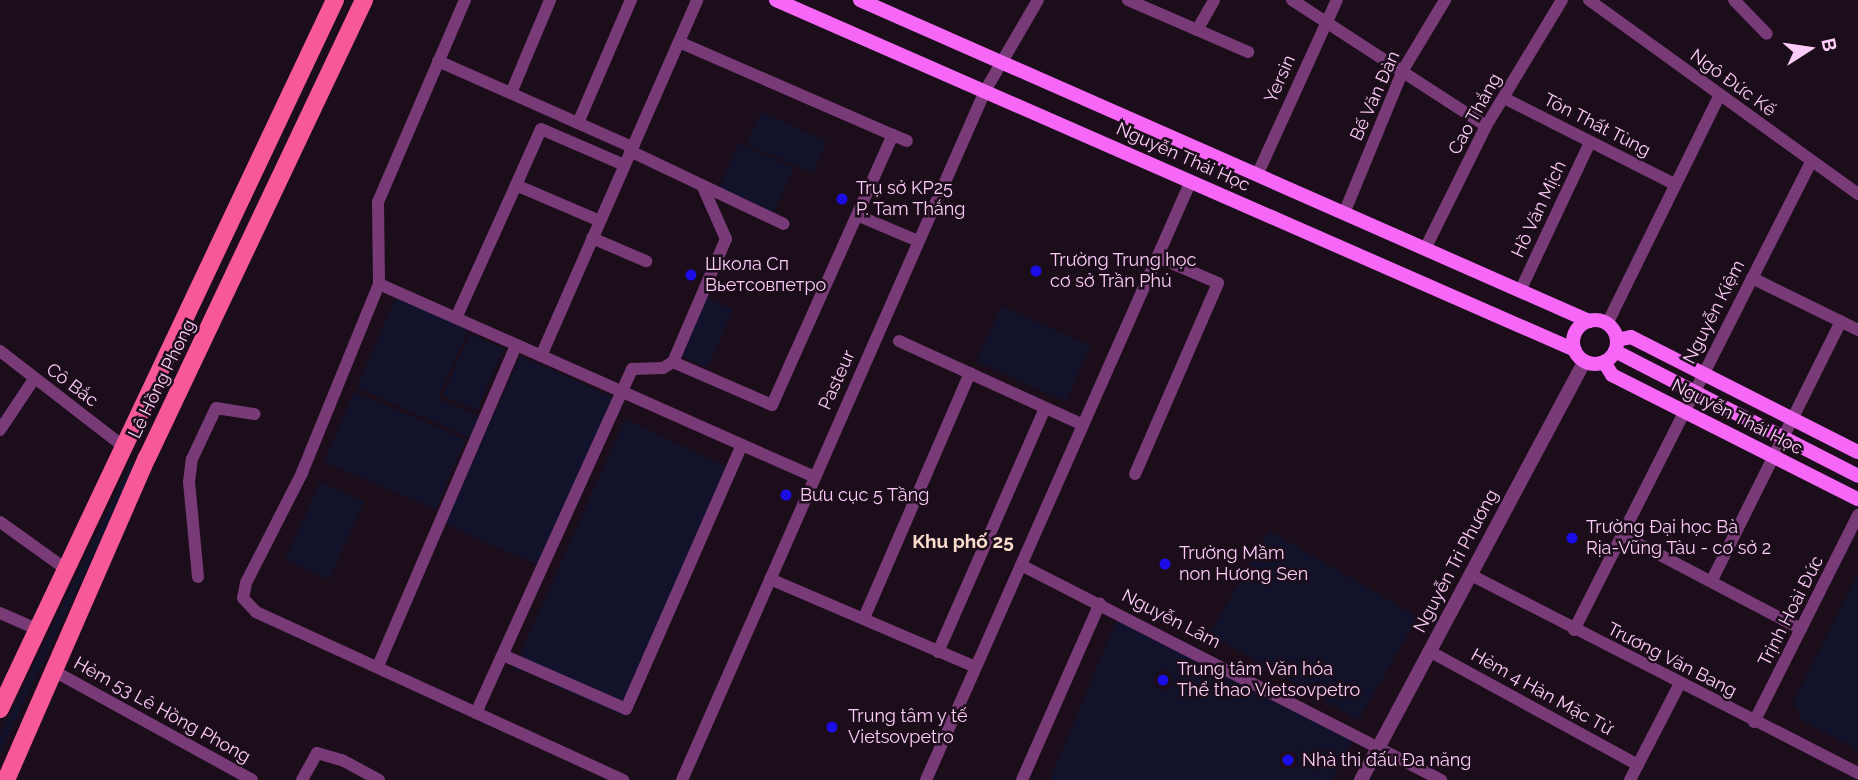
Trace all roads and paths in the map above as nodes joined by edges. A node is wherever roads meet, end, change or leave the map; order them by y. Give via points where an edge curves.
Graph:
1 (335, 0) edge
2 (363, 0) edge
3 (465, 0) edge
4 (550, 0) edge
5 (631, 0) edge
6 (697, 0) edge
7 (776, 0) edge
8 (860, 0) edge
9 (1038, 0) edge
10 (1128, 0) edge
11 (1214, 0) edge
12 (1292, 0) edge
13 (1337, 0) edge
14 (1445, 0) edge
15 (1562, 0) edge
16 (1588, 0) edge
17 (1734, 0) edge
18 (1326, 20) junction
19 (1197, 30) junction
20 (1767, 34) dead end
21 (679, 42) junction
22 (1248, 52) dead end
23 (438, 61) junction
24 (1003, 62) junction
25 (1403, 70) junction
26 (985, 91) junction
27 (510, 93) junction
28 (1719, 96) junction
29 (1504, 98) junction
30 (578, 123) junction
31 (1486, 126) junction
32 (892, 135) junction
33 (907, 141) dead end
34 (1590, 142) junction
35 (631, 149) junction
36 (1811, 162) junction
37 (624, 165) junction
38 (1258, 173) junction
39 (1191, 181) junction
40 (1674, 184) junction
41 (516, 185) junction
42 (703, 187) junction
43 (1858, 194) edge
44 (1345, 211) junction
45 (859, 216) junction
46 (600, 221) junction
47 (784, 224) dead end
48 (592, 238) junction
49 (918, 242) junction
50 (1425, 249) junction
51 (1157, 257) junction
52 (646, 261) dead end
53 (1752, 278) junction
54 (379, 284) junction
55 (1520, 291) junction
56 (456, 318) junction
57 (1589, 321) junction
58 (1841, 321) junction
59 (1607, 324) junction
60 (1858, 330) edge
61 (900, 341) dead end
62 (516, 345) junction
63 (1616, 345) junction
64 (0, 351) edge
65 (541, 356) junction
66 (1580, 356) junction
67 (673, 362) junction
68 (1604, 362) junction
69 (970, 373) junction
70 (1703, 373) junction
71 (34, 379) junction
72 (618, 390) junction
73 (1693, 393) junction
74 (1045, 408) junction
75 (1684, 411) junction
76 (255, 414) dead end
77 (1792, 419) junction
78 (1083, 425) junction
79 (0, 430) edge
80 (1782, 438) junction
81 (123, 446) junction
82 (741, 447) junction
83 (1858, 452) edge
84 (1772, 457) junction
85 (147, 458) junction
86 (1135, 474) dead end
87 (1858, 476) edge
88 (814, 477) junction
89 (1858, 499) edge
90 (1858, 515) edge
91 (0, 522) edge
92 (1622, 535) junction
93 (1021, 565) junction
94 (66, 569) junction
95 (1471, 576) junction
96 (198, 577) dead end
97 (771, 579) junction
98 (1712, 580) junction
99 (1100, 603) junction
100 (0, 613) edge
101 (863, 618) junction
102 (37, 629) junction
103 (1574, 629) junction
104 (1801, 629) junction
105 (1429, 651) junction
106 (938, 652) junction
107 (503, 655) junction
108 (378, 666) junction
109 (975, 667) junction
110 (54, 671) junction
111 (1680, 683) junction
112 (0, 709) edge
113 (476, 713) junction
114 (1754, 722) junction
115 (1379, 747) junction
116 (1637, 765) junction
117 (1858, 774) edge
118 (6, 780) edge
119 (252, 780) edge
120 (302, 780) edge
121 (379, 780) edge
122 (623, 780) edge
123 (682, 780) edge
124 (926, 780) edge
125 (1022, 780) edge
126 (1361, 780) edge
127 (1441, 780) edge
128 (1630, 780) edge

1 - 81 main road, Lê Hồng Phong
2 - 85 main road, Lê Hồng Phong
3 - 23 street
4 - 27 street
5 - 30 street
6 - 21 street
7 - 26 main road, Nguyễn Thái Học
8 - 24 main road, Nguyễn Thái Học
9 - 24 street, Pasteur
10 - 19 street
11 - 19 street
12 - 18 street
13 - 18 street, Yersin
14 - 25 street, Bế Văn Đàn
15 - 29 street, Cao Thắng
16 - 28 street, Ngô Đức Kế
17 - 20 street
18 - 25 street
18 - 38 street, Yersin
19 - 22 street
21 - 32 street
21 - 35 street
23 - 27 street
23 - 54 street via 378,202
24 - 26 street, Pasteur
24 - 38 main road, Nguyễn Thái Học
25 - 31 street
25 - 44 street, Bế Văn Đàn
26 - 39 main road, Nguyễn Thái Học
26 - 49 street, Pasteur
27 - 30 street
28 - 36 street, Ngô Đức Kế
28 - 40 street
29 - 31 street, Cao Thắng
29 - 34 street, Tôn Thất Tùng
30 - 35 street
31 - 50 street, Cao Thắng
32 - 33 street
32 - 45 street
34 - 40 street, Tôn Thất Tùng
34 - 55 street, Hồ Văn Mịch
35 - 37 street
35 - 42 street
36 - 43 street, Ngô Đức Kế
36 - 53 street, Nguyễn Kiệm
37 - 41 street via 541,129
37 - 46 street
38 - 44 main road, Nguyễn Thái Học
39 - 51 street
39 - 66 main road, Nguyễn Thái Học
40 - 59 street
41 - 46 street
41 - 56 street
42 - 47 street
42 - 67 street via 726,239
44 - 50 main road, Nguyễn Thái Học
45 - 49 street
45 - 67 street via 772,404
46 - 48 street
48 - 52 street
48 - 65 street
49 - 88 street, Pasteur
50 - 55 main road, Nguyễn Thái Học
51 - 78 street
51 - 86 street via 1218,283
53 - 58 street
53 - 70 street, Nguyễn Kiệm
54 - 56 street
54 - 108 street via 302,473 243,594 249,609
55 - 57 main road, Nguyễn Thái Học
56 - 62 street
57 - 59 main road
57 - 66 main road via 1576,332
58 - 60 street
58 - 77 street
59 - 63 main road
61 - 69 street
62 - 65 street
62 - 108 street
63 - 68 main road
63 - 70 main road, Nguyễn Thái Học via 1631,337
63 - 73 main road, Nguyễn Thái Học
64 - 71 street, Cô Bắc
65 - 72 street
66 - 68 main road
66 - 95 street, Nguyễn Tri Phương
67 - 72 street via 663,368 632,369
68 - 75 main road, Nguyễn Thái Học via 1612,375
69 - 74 street
69 - 101 street
70 - 73 street, Nguyễn Kiệm
70 - 77 main road, Nguyễn Thái Học
71 - 79 street
71 - 81 street, Cô Bắc
72 - 82 street
72 - 107 street
73 - 75 street, Nguyễn Kiệm
73 - 80 main road, Nguyễn Thái Học
74 - 78 street
74 - 106 street
75 - 84 main road, Nguyễn Thái Học
75 - 92 street, Nguyễn Kiệm
76 - 96 street via 216,408 192,459 189,482
77 - 80 street
77 - 83 main road, Nguyễn Thái Học
78 - 93 street
80 - 84 street
80 - 87 main road, Nguyễn Thái Học
81 - 85 main road
81 - 94 main road, Lê Hồng Phong
82 - 88 street
82 - 107 street via 626,709
84 - 89 main road, Nguyễn Thái Học
84 - 98 street
85 - 110 main road, Lê Hồng Phong
88 - 97 street, Pasteur
90 - 104 street, Trịnh Hoài Đức
91 - 94 street
92 - 98 street
92 - 103 street, Nguyễn Kiệm
93 - 99 street, Nguyễn Lâm
93 - 109 street
94 - 102 main road, Lê Hồng Phong
95 - 103 street, Trương Văn Bang
95 - 105 street, Nguyễn Tri Phương
97 - 101 street
97 - 123 street, Pasteur
98 - 104 street
99 - 115 street, Nguyễn Lâm
99 - 125 street
100 - 102 street
101 - 106 street
102 - 112 main road, Lê Hồng Phong
103 - 111 street, Trương Văn Bang
104 - 114 street, Trịnh Hoài Đức
105 - 115 street, Nguyễn Tri Phương
105 - 116 street, Hẻm 4 Hàn Mặc Tử
106 - 109 street
107 - 113 street
108 - 113 street
109 - 124 street
110 - 118 main road, Lê Hồng Phong
110 - 119 street, Hẻm 53 Lê Hồng Phong
111 - 114 street, Trương Văn Bang
111 - 116 street
113 - 122 street
114 - 117 street, Trương Văn Bang
115 - 126 street, Nguyễn Tri Phương
115 - 127 street, Nguyễn Lâm
116 - 128 street
120 - 121 street via 317,753 342,760

